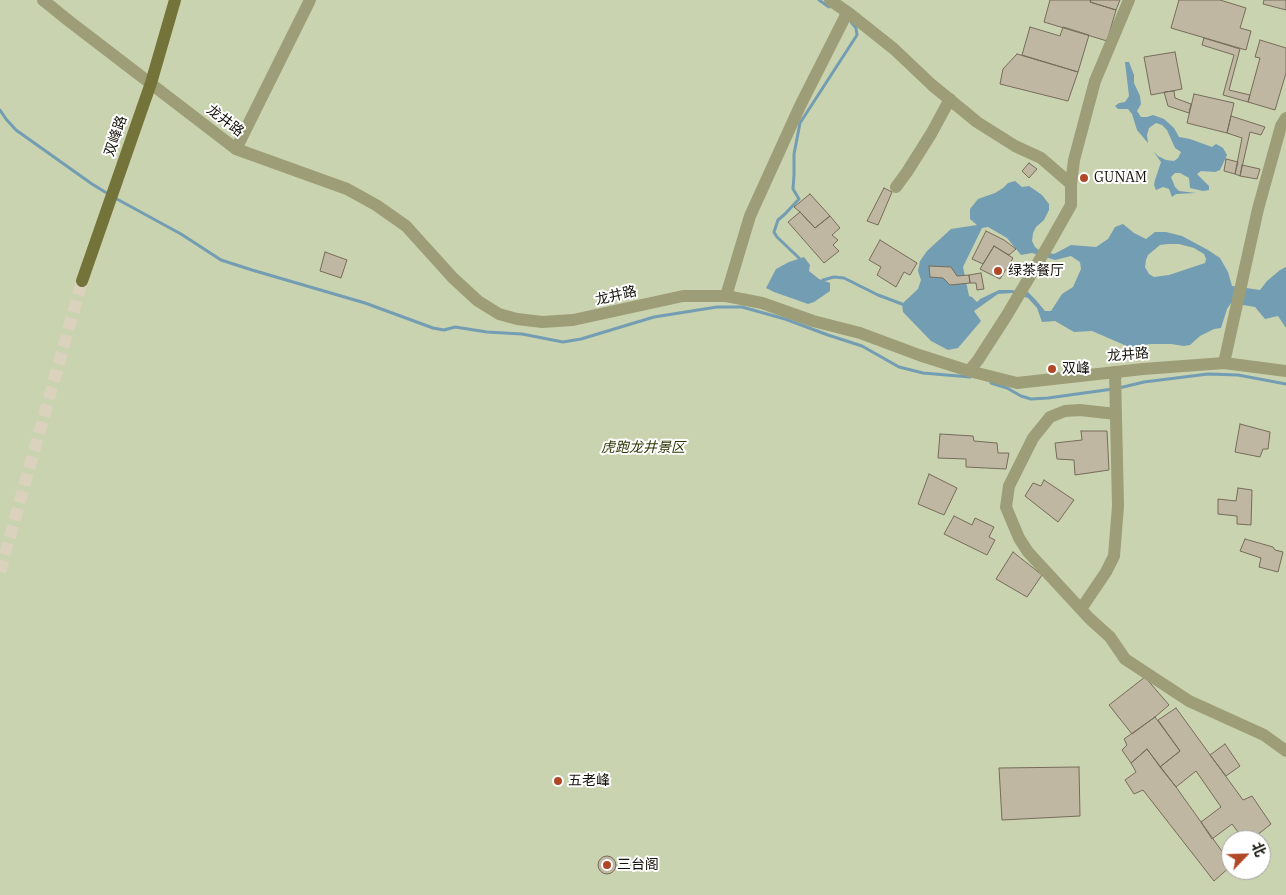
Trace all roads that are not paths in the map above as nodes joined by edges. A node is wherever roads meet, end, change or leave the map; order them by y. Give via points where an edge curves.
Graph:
1 (43, 0) edge
2 (175, 0) edge
3 (310, 0) edge
4 (1129, 0) edge
5 (840, 9) edge
6 (151, 83) junction
7 (950, 99) junction
8 (1286, 118) edge
9 (236, 149) junction
10 (1071, 184) junction
11 (896, 187) dead end
12 (82, 281) tunnel mouth
13 (726, 296) junction
14 (1224, 363) junction
15 (969, 371) junction
16 (1286, 371) edge
17 (1115, 383) junction
18 (1116, 414) junction
19 (1081, 609) junction
20 (1286, 751) edge

1 - 6 street, 龙井路
2 - 6 main road, 双峰路
3 - 9 street
4 - 10 street via 1095,81 1074,160
5 - 7 street via 894,49
5 - 13 street via 750,216
6 - 9 street, 龙井路
6 - 12 main road, 双峰路
7 - 10 street via 977,122 1014,146 1041,158
7 - 11 street
8 - 14 street via 1258,209
9 - 13 street, 龙井路 via 347,189 376,205 406,226 478,301 500,314 542,322 574,320 683,296
10 - 15 street via 1071,204
13 - 15 street, 龙井路 via 762,303 860,333
14 - 16 street, 龙井路
14 - 17 street, 龙井路
15 - 17 street, 龙井路 via 1016,383
17 - 18 street
18 - 19 street via 1118,506 1114,556
18 - 19 street via 1064,411 1050,417 1033,438 1009,486 1006,507 1019,538
19 - 20 street via 1110,637 1125,659 1188,701 1264,735

